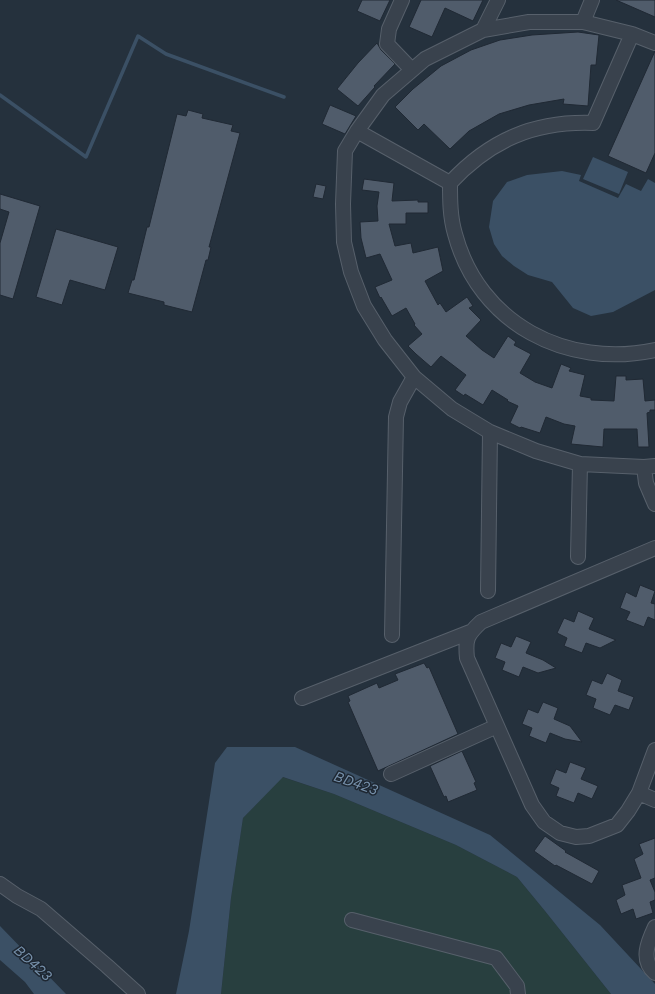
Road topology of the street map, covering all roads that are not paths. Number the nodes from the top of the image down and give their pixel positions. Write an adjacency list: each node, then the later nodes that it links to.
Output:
1 (402, 0): 8 (street)
2 (498, 0): 5 (street)
3 (592, 0): 4 (street)
4 (583, 22): 5 (street); 6 (street)
5 (483, 30): 8 (street)
6 (632, 34): 7 (street); 10 (street)
7 (655, 43)
8 (412, 70): 9 (street)
9 (357, 131): 10 (street); 12 (street)
10 (450, 183): 11 (street)
11 (655, 350)
12 (414, 376): 13 (street); 21 (street)
13 (490, 432): 14 (street); 19 (street)
14 (580, 464): 15 (street); 18 (street)
15 (650, 466): 16 (street)
16 (655, 504)
17 (655, 548): 20 (street)
18 (578, 557)
19 (488, 591)
20 (470, 632): 22 (street); 23 (street)
21 (392, 635)
22 (302, 698)
23 (497, 726): 25 (street); 26 (street)
24 (655, 750): 26 (street)
25 (391, 774)
26 (639, 792): 27 (street)
27 (655, 800)
28 (0, 884): 32 (street)
29 (352, 920): 33 (street)
30 (655, 927): 31 (street)
31 (655, 973)
32 (138, 994)
33 (518, 994)

